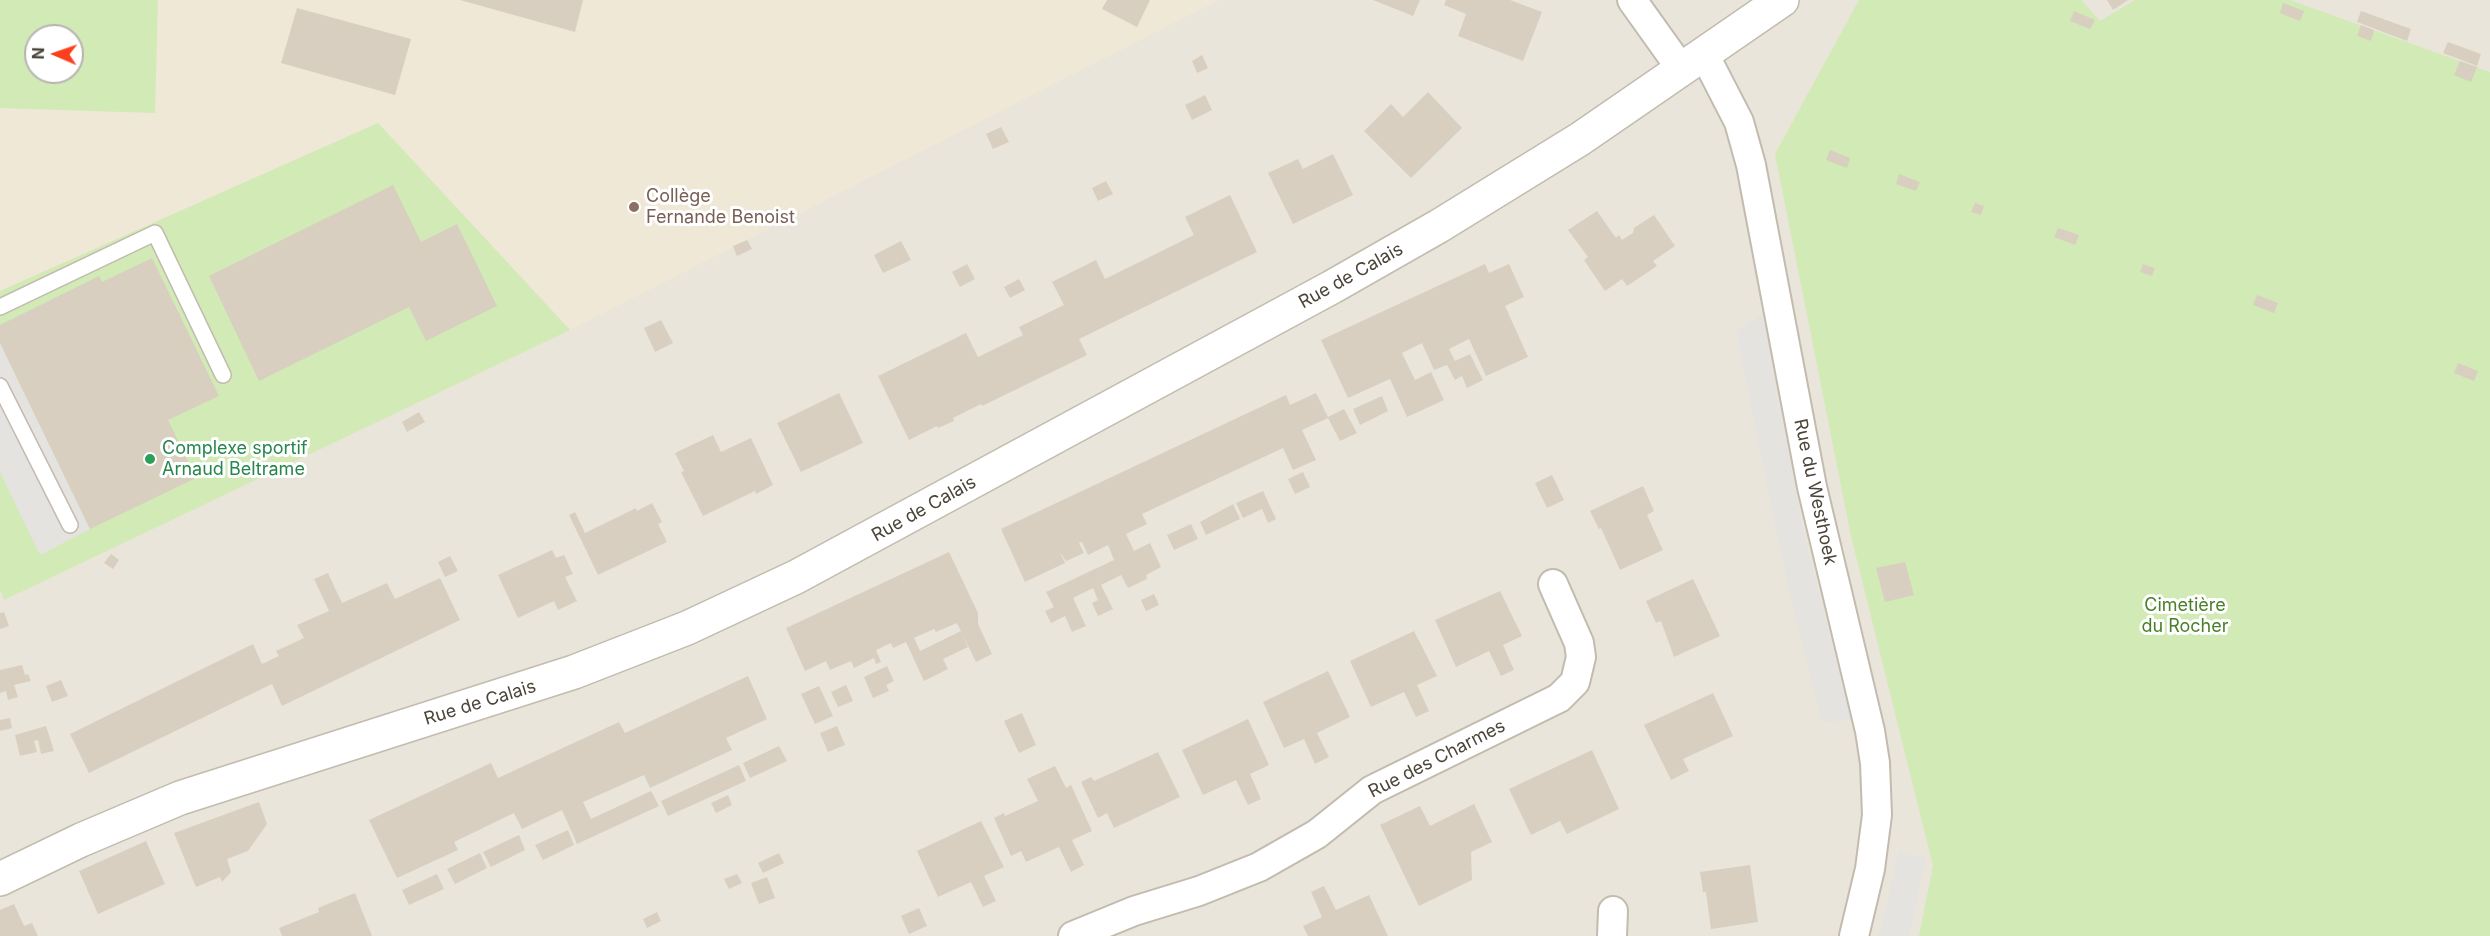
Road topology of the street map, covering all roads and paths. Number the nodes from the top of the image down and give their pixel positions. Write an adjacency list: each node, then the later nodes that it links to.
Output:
1 (1632, 0): 3 (street, Rue du Westhoek)
2 (1782, 0): 3 (street, Rue de Calais)
3 (1693, 62): 9 (street, Rue de Calais); 11 (street, Rue du Westhoek)
4 (0, 307): 5 (lane)
5 (222, 375)
6 (0, 386): 7 (lane)
7 (70, 525)
8 (1553, 584): 10 (street, Rue des Charmes)
9 (0, 879)
10 (1073, 936)
11 (1854, 936)

